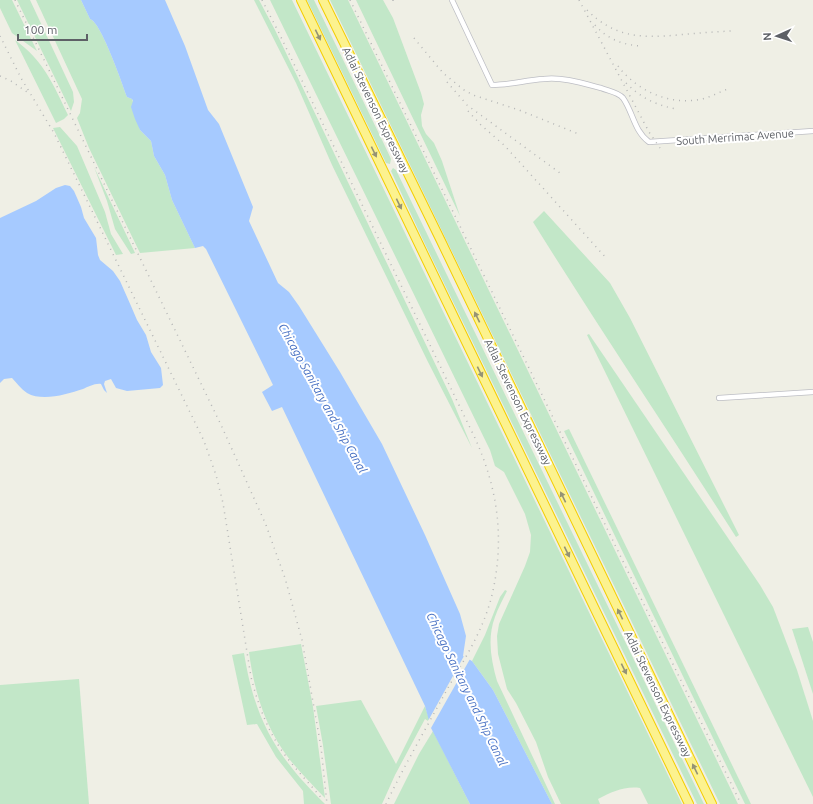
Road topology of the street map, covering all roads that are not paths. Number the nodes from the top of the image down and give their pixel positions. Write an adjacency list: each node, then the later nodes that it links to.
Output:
1 (301, 0): 7 (highway, Adlai Stevenson Expressway, one-way to 7)
2 (322, 0): 8 (highway, Adlai Stevenson Expressway, one-way to 2)
3 (452, 0): 4 (street, South Merrimac Avenue)
4 (813, 131)
5 (813, 392): 6 (street)
6 (719, 398)
7 (689, 804)
8 (712, 804)

